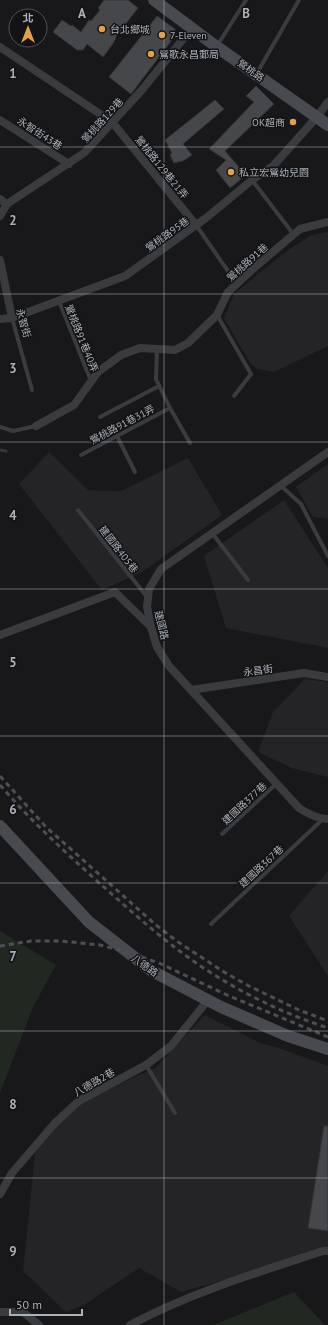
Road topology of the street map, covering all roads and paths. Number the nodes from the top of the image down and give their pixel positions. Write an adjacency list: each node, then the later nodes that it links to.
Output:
1 (246, 0): 6 (lane)
2 (299, 0): 7 (lane)
3 (158, 1): 4 (main road, 鶯桃路)
4 (192, 28): 6 (main road, 鶯桃路); 11 (street, 鶯桃路129巷)
5 (0, 47): 11 (street, 鶯桃路129巷21弄)
6 (217, 47): 7 (main road, 鶯桃路)
7 (257, 74): 9 (main road, 鶯桃路)
8 (328, 102): 9 (street, 鶯桃路95巷)
9 (316, 118): 12 (main road, 鶯桃路); 14 (street, 鶯桃路95巷)
10 (0, 120): 13 (street, 永智街43巷)
11 (112, 122): 13 (street, 鶯桃路129巷); 19 (street, 鶯桃路129巷21弄)
12 (328, 125)
13 (69, 164): 16 (street, 鶯桃路129巷)
14 (252, 180): 19 (street, 鶯桃路95巷); 20 (lane)
15 (0, 200): 16 (street)
16 (7, 204): 17 (street)
17 (0, 216)
18 (328, 222): 20 (street, 鶯桃路91巷)
19 (196, 225): 22 (lane); 23 (street, 鶯桃路95巷)
20 (294, 234): 22 (street, 鶯桃路91巷)
21 (0, 260): 25 (street, 永智街)
22 (237, 284): 24 (street, 鶯桃路91巷)
23 (59, 300): 25 (street, 鶯桃路95巷); 28 (lane, 鶯桃路91巷40弄)
24 (217, 315): 27 (street, 鶯桃路91巷); 31 (lane)
25 (12, 318): 26 (street, 鶯桃路95巷); 30 (lane, 永智街)
26 (0, 319)
27 (157, 349): 28 (street, 鶯桃路91巷); 29 (lane, 鶯桃路91巷31弄)
28 (91, 382): 34 (street, 鶯桃路91巷)
29 (159, 386): 32 (lane, 鶯桃路91巷31弄); 33 (lane)
30 (32, 390)
31 (234, 396)
32 (170, 408): 36 (lane, 鶯桃路91巷31弄); 37 (lane, 鶯桃路91巷31弄)
33 (100, 417)
34 (36, 426): 35 (lane)
35 (0, 427)
36 (117, 436): 39 (lane, 鶯桃路91巷31弄); 40 (lane)
37 (190, 443)
38 (328, 452): 41 (street, 建國路)
39 (81, 455)
40 (135, 472)
41 (280, 485): 43 (street, 建國路); 44 (lane)
42 (78, 510): 46 (lane, 建國路405巷)
43 (212, 533): 45 (lane); 46 (street, 建國路)
44 (328, 556)
45 (248, 580)
46 (148, 599): 47 (street, 建國路)
47 (151, 627): 48 (street); 50 (street, 建國路)
48 (0, 635)
49 (328, 677): 50 (street, 永昌街)
50 (191, 690): 51 (street, 建國路)
51 (276, 784): 52 (street, 建國路); 54 (lane, 建國路377巷)
52 (325, 819): 55 (lane, 建國路367巷)
53 (0, 826): 56 (main road, 八德路)
54 (222, 834)
55 (211, 924)
56 (208, 1000): 57 (main road, 八德路); 58 (street, 八德路2巷)
57 (328, 1049)
58 (146, 1065): 59 (lane); 60 (street, 八德路2巷)
59 (175, 1113)
60 (0, 1194)
61 (328, 1251): 64 (street)
62 (0, 1312): 63 (street)
63 (39, 1325)
64 (130, 1325)

